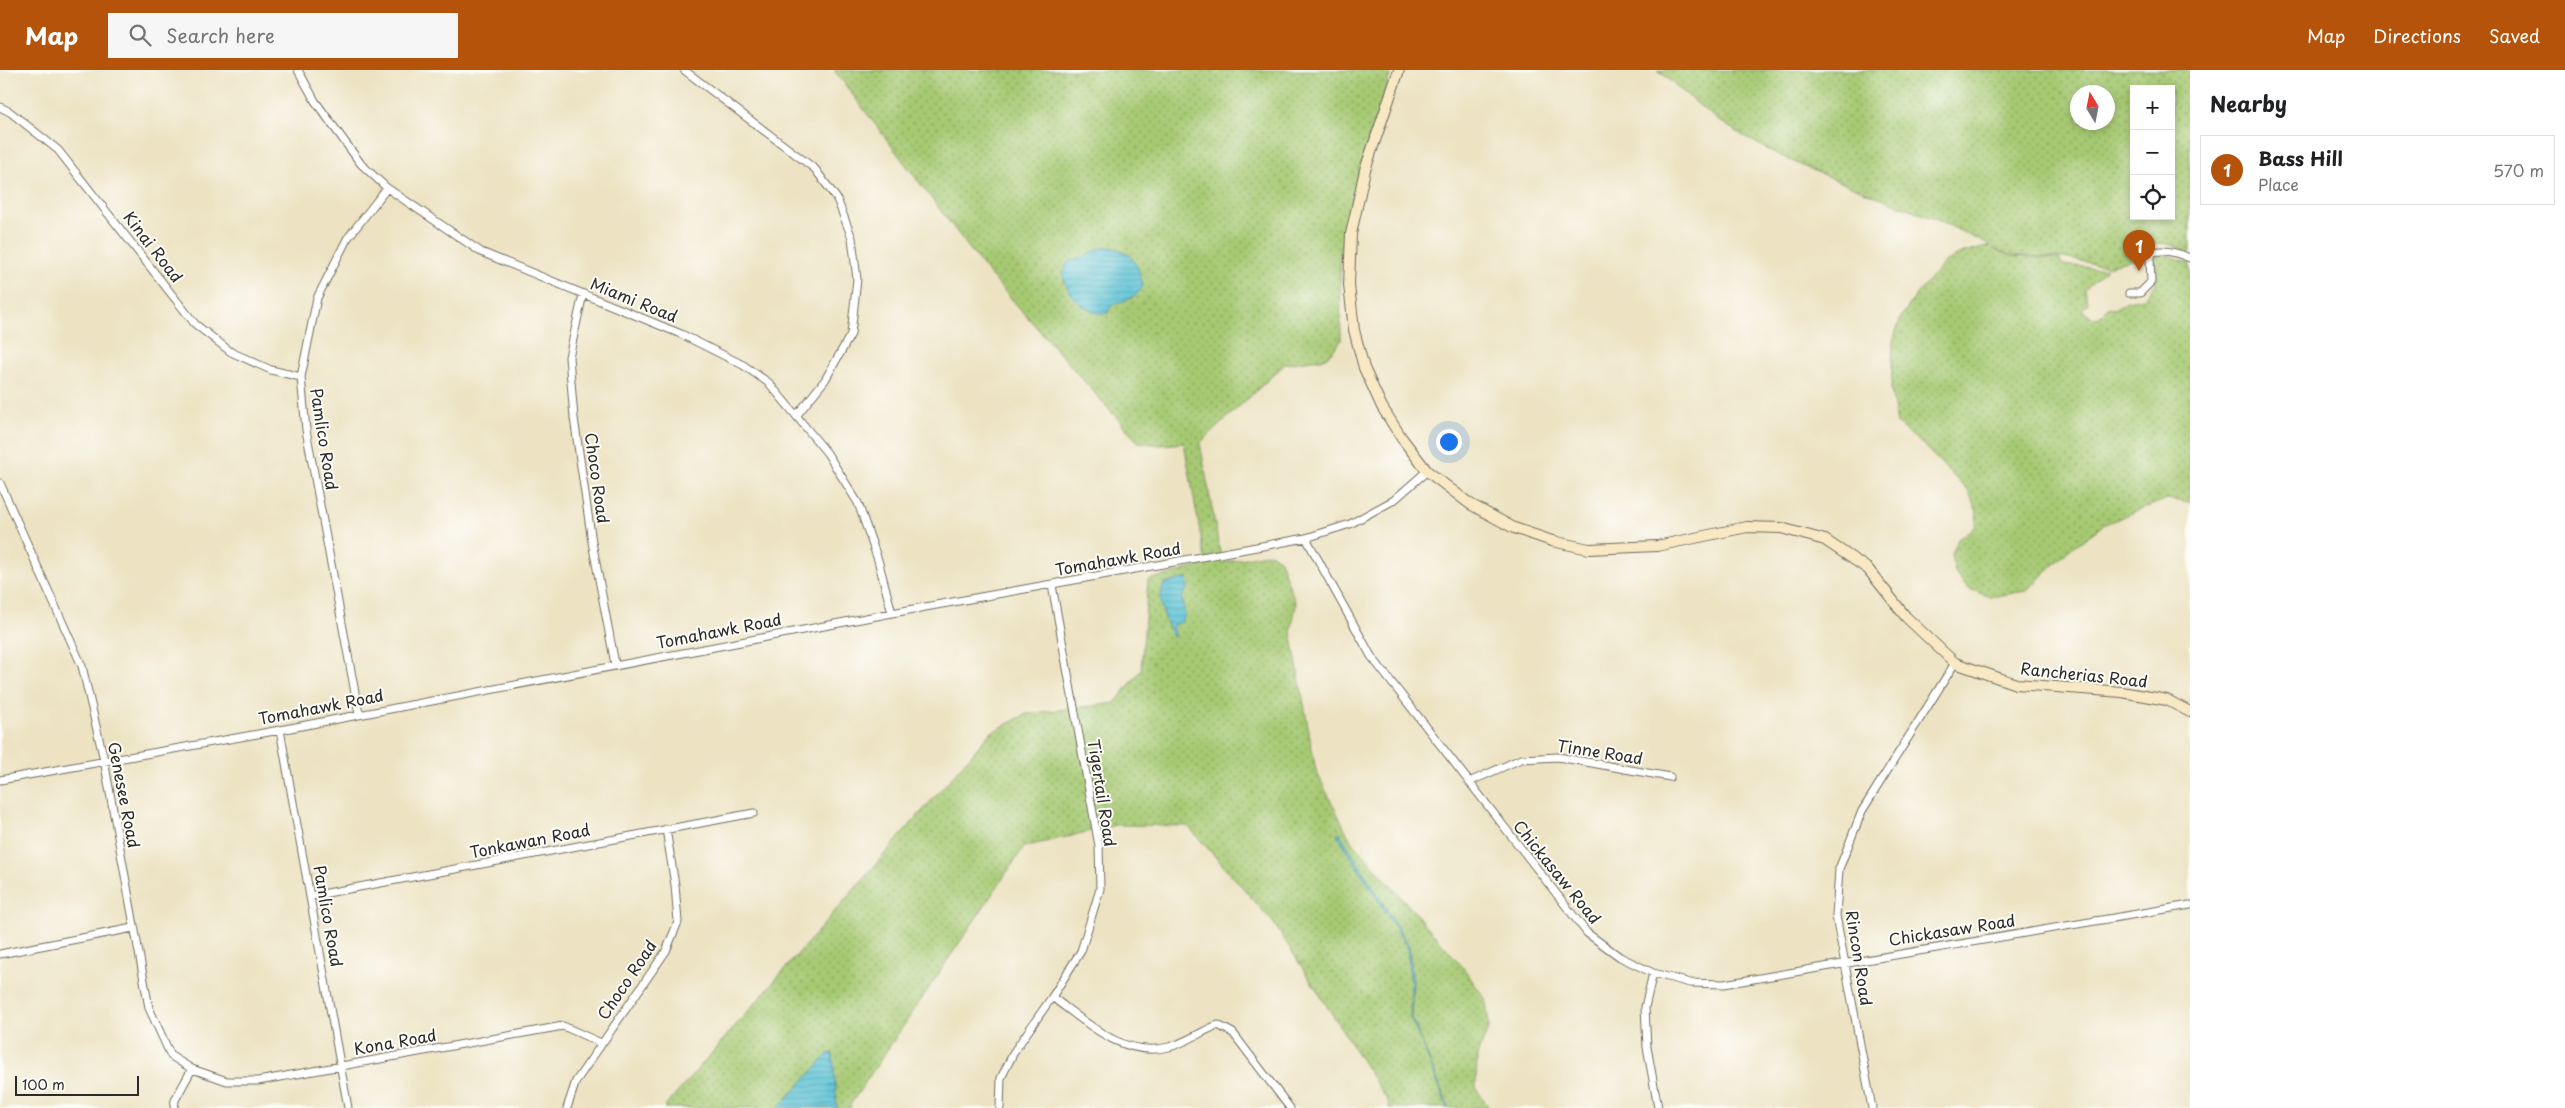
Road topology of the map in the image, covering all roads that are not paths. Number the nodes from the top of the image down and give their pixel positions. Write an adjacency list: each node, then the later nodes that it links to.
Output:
1 (298, 70): 5 (street, Miami Road)
2 (684, 70): 10 (street)
3 (1399, 70): 11 (street, Rancherias Road)
4 (0, 107): 9 (street, Kinai Road)
5 (387, 188): 8 (street, Miami Road); 9 (street, Pamlico Road)
6 (2190, 258): 7 (street)
7 (2129, 293)
8 (583, 294): 10 (street, Miami Road); 17 (street, Choco Road)
9 (301, 377): 19 (street, Pamlico Road)
10 (796, 415): 15 (street, Miami Road)
11 (1427, 471): 13 (street, Tomahawk Road); 16 (street, Rancherias Road)
12 (0, 483): 21 (street, Genesee Road)
13 (1306, 538): 14 (street, Tomahawk Road); 24 (street, Chickasaw Road)
14 (1052, 585): 15 (street, Tomahawk Road); 33 (street, Tigertail Road)
15 (892, 613): 17 (street, Tomahawk Road)
16 (1955, 663): 18 (street, Rancherias Road); 31 (street, Rincon Road)
17 (615, 664): 19 (street, Tomahawk Road)
18 (2190, 712)
19 (359, 714): 20 (street, Tomahawk Road)
20 (280, 730): 21 (street, Tomahawk Road); 27 (street, Pamlico Road)
21 (104, 760): 23 (street, Tomahawk Road); 29 (street, Genesee Road)
22 (1670, 777): 24 (street, Tinne Road)
23 (0, 780)
24 (1469, 782): 32 (street, Chickasaw Road)
25 (754, 813): 26 (street, Tonkawan Road)
26 (666, 829): 27 (street, Tonkawan Road); 34 (street, Choco Road)
27 (311, 896): 35 (street, Pamlico Road)
28 (2190, 904): 31 (street, Chickasaw Road)
29 (134, 928): 30 (street); 36 (street, Genesee Road)
30 (0, 954)
31 (1844, 962): 32 (street, Chickasaw Road); 43 (street, Rincon Road)
32 (1653, 973): 42 (street)
33 (1052, 997): 40 (street, Tigertail Road); 41 (street)
34 (601, 1043): 35 (street, Kona Road); 39 (street, Choco Road)
35 (341, 1065): 36 (street, Kona Road); 38 (street, Pamlico Road)
36 (192, 1069): 37 (street)
37 (174, 1108)
38 (348, 1108)
39 (566, 1108)
40 (1000, 1108)
41 (1290, 1108)
42 (1658, 1108)
43 (1872, 1108)

